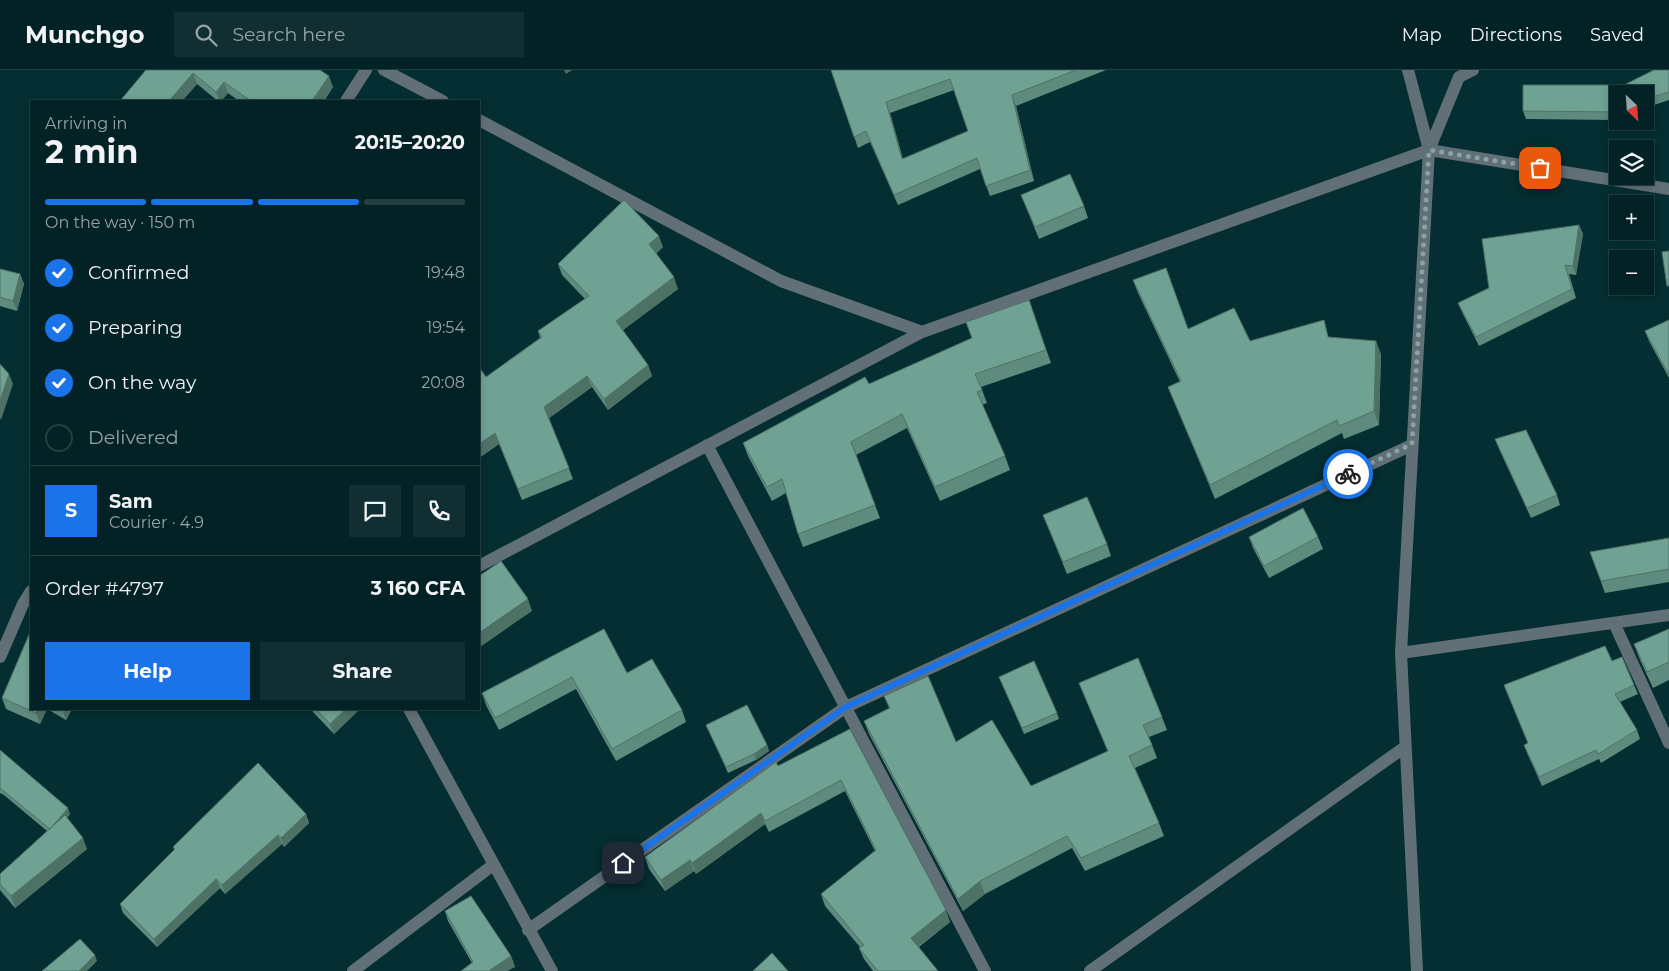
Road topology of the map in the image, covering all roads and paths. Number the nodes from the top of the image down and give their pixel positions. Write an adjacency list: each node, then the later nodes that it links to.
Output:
1 (366, 70): 5 (street)
2 (384, 70): 6 (street)
3 (1408, 70): 8 (street)
4 (1474, 70): 8 (street)
5 (347, 100)
6 (441, 100)
7 (480, 121): 10 (street)
8 (1429, 150): 9 (street); 10 (street); 11 (street)
9 (1669, 189)
10 (922, 332): 12 (street)
11 (1412, 444): 17 (street); 19 (street)
12 (707, 445): 13 (street); 19 (street)
13 (480, 565)
14 (30, 593): 18 (street)
15 (1669, 615): 16 (street)
16 (1614, 623): 17 (street); 21 (street)
17 (1401, 653): 22 (street)
18 (0, 657)
19 (846, 707): 24 (street); 27 (street)
20 (410, 710): 23 (street)
21 (1669, 743)
22 (1405, 747): 28 (street); 29 (street)
23 (493, 865): 24 (street); 25 (street)
24 (528, 930): 26 (street)
25 (353, 971)
26 (552, 971)
27 (985, 971)
28 (1090, 971)
29 (1416, 971)

